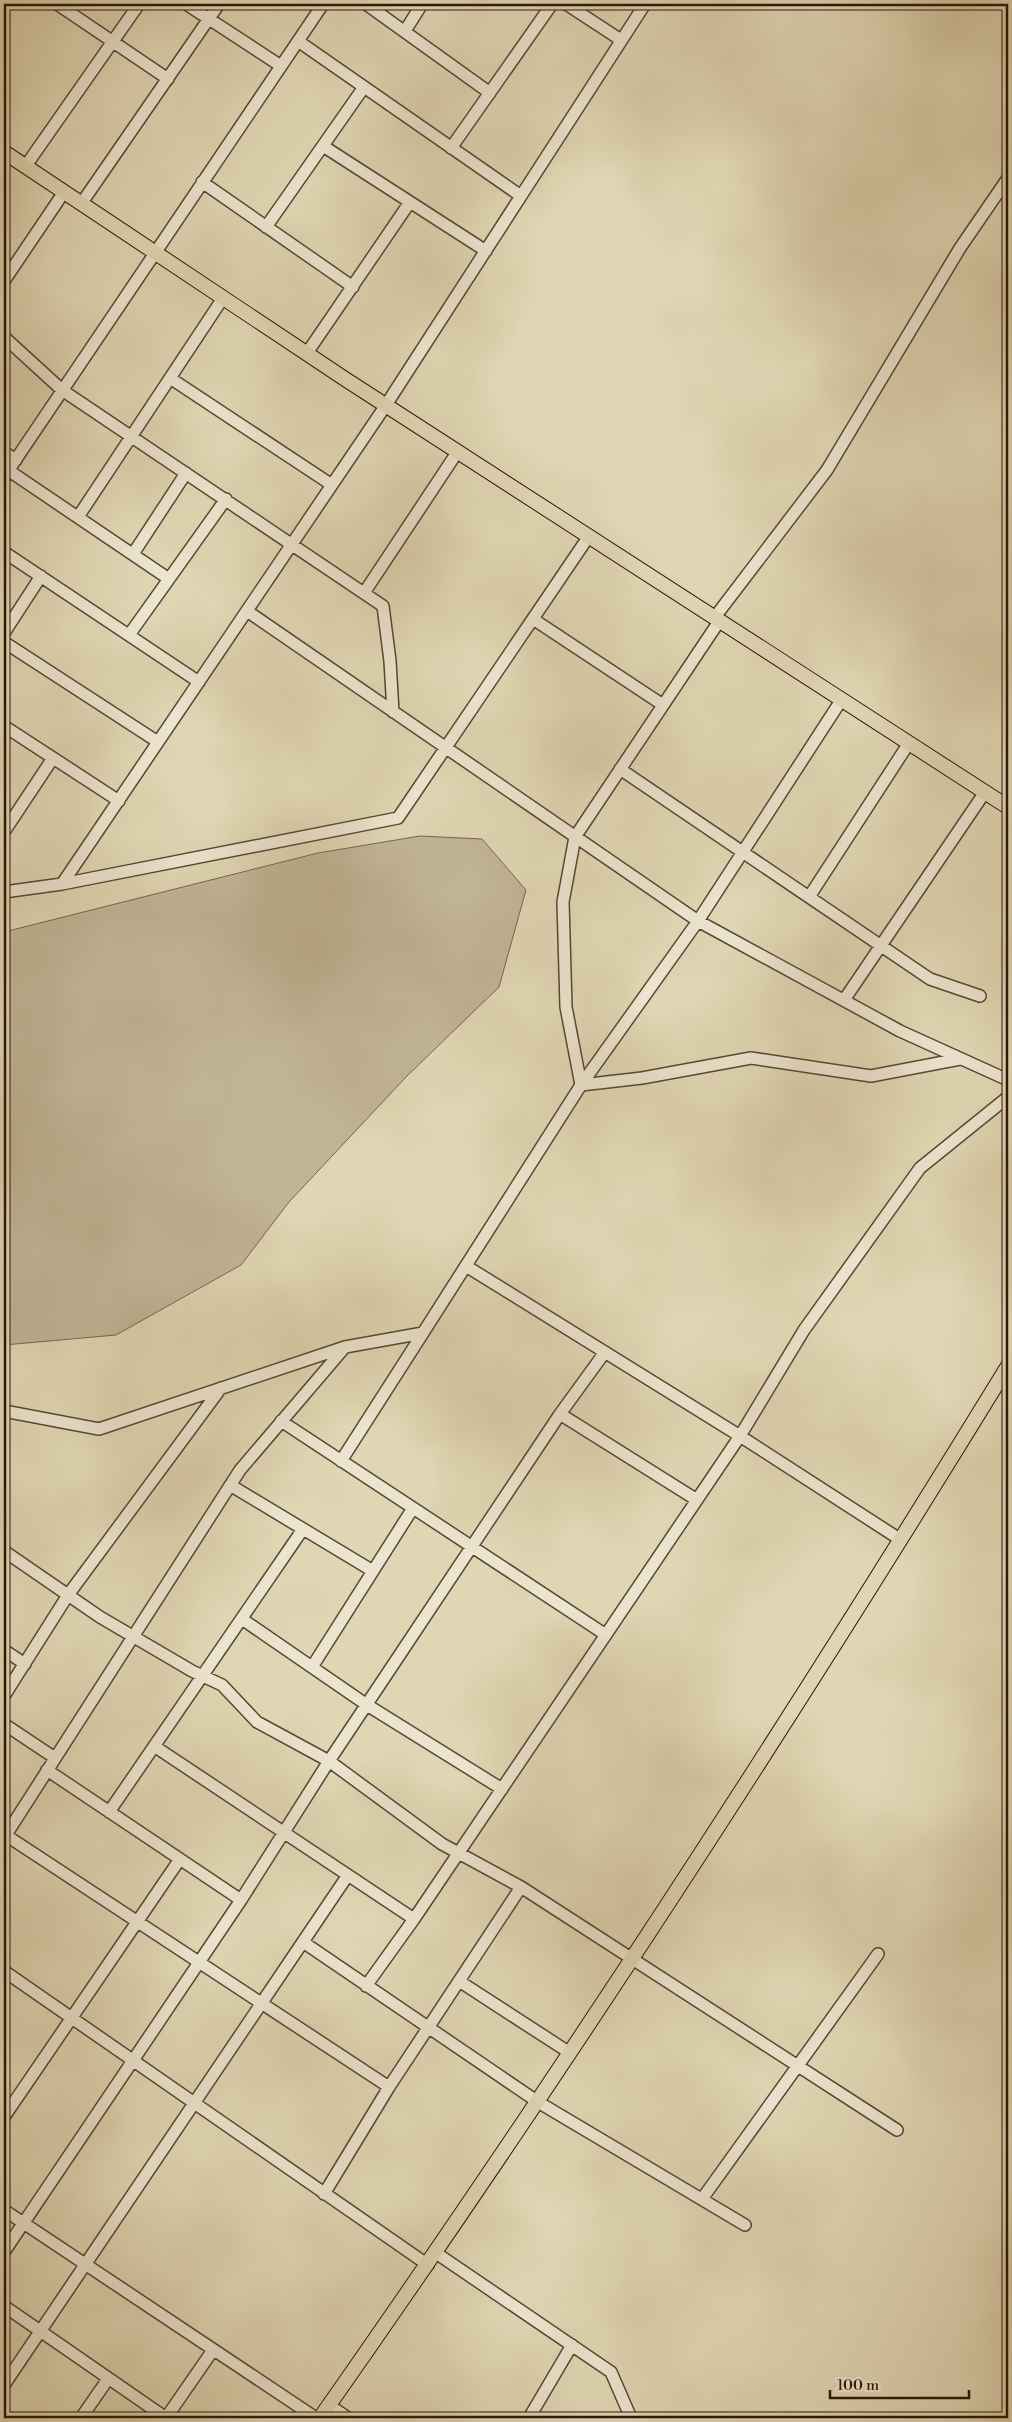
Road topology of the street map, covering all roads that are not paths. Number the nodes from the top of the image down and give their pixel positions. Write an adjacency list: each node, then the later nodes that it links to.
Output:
1 (56, 4): 14 (street)
2 (139, 4): 14 (street)
3 (186, 4): 11 (street)
4 (219, 4): 11 (street)
5 (323, 4): 15 (street)
6 (366, 4): 12 (street)
7 (422, 4): 12 (street)
8 (552, 4): 19 (street)
9 (566, 4): 13 (street)
10 (645, 4): 13 (street)
11 (209, 19): 16 (street); 17 (street)
12 (405, 31): 19 (street)
13 (621, 40): 27 (street)
14 (112, 41): 17 (street); 23 (street)
15 (298, 41): 16 (street); 18 (street)
16 (281, 66): 25 (street)
17 (168, 79): 29 (street)
18 (364, 88): 20 (street); 21 (street)
19 (490, 93): 21 (street)
20 (323, 146): 28 (street); 30 (street)
21 (451, 148): 27 (street)
22 (4, 152): 23 (main road)
23 (25, 167): 26 (main road)
24 (1008, 178): 59 (street)
25 (202, 182): 30 (street); 32 (street)
26 (64, 192): 29 (main road); 33 (street)
27 (521, 196): 31 (street)
28 (410, 202): 31 (street); 34 (street)
29 (81, 204): 32 (main road)
30 (266, 227): 34 (street)
31 (486, 251): 40 (street)
32 (155, 253): 35 (main road); 39 (street)
33 (4, 281)
34 (353, 287): 37 (street)
35 (224, 298): 37 (main road); 38 (street)
36 (4, 338): 39 (street)
37 (307, 353): 40 (main road)
38 (170, 378): 41 (street); 47 (street)
39 (62, 390): 41 (street); 44 (street)
40 (386, 405): 42 (main road); 47 (street)
41 (132, 436): 45 (street); 49 (street)
42 (458, 451): 50 (main road); 56 (street)
43 (4, 452): 44 (street)
44 (16, 460): 46 (street)
45 (186, 473): 48 (street); 53 (street)
46 (6, 474): 49 (street)
47 (332, 485): 51 (street)
48 (226, 499): 51 (street); 55 (street)
49 (78, 517): 53 (street)
50 (589, 536): 58 (street); 59 (main road)
51 (292, 543): 56 (street); 57 (street)
52 (4, 552): 54 (street)
53 (133, 554): 55 (street)
54 (41, 576): 60 (street); 61 (street)
55 (170, 579): 61 (street)
56 (364, 593): 66 (street)
57 (246, 611): 63 (street); 66 (street)
58 (533, 619): 65 (street); 70 (street)
59 (717, 619): 64 (main road); 65 (street)
60 (4, 634)
61 (129, 635): 63 (street)
62 (4, 642): 68 (street)
63 (199, 682): 68 (street)
64 (842, 699): 69 (main road); 78 (street)
65 (663, 706): 72 (street)
66 (393, 712): 70 (street)
67 (4, 726): 71 (street)
68 (158, 742): 74 (street)
69 (909, 743): 73 (main road); 81 (street)
70 (446, 748): 77 (street); 79 (street)
71 (53, 758): 74 (street); 76 (street)
72 (620, 769): 77 (street); 78 (street)
73 (985, 792): 75 (main road); 83 (street)
74 (119, 800): 79 (street)
75 (1008, 807)
76 (4, 832)
77 (575, 837): 82 (street); 88 (street)
78 (743, 852): 81 (street); 82 (street)
79 (62, 884): 80 (street)
80 (4, 892)
81 (809, 896): 83 (street)
82 (698, 921): 85 (street); 88 (street)
83 (881, 946): 84 (street); 85 (street)
84 (980, 996)
85 (844, 1000): 86 (street)
86 (960, 1058): 87 (street); 88 (street)
87 (1008, 1080)
88 (581, 1085): 90 (street)
89 (1008, 1097): 99 (street)
90 (466, 1266): 91 (street); 93 (street)
91 (423, 1333): 92 (street); 100 (street)
92 (345, 1347): 95 (street); 98 (street)
93 (604, 1352): 97 (street); 99 (street)
94 (1008, 1366): 105 (main road)
95 (221, 1388): 96 (street); 109 (street)
96 (4, 1410)
97 (560, 1414): 102 (street); 106 (street)
98 (281, 1421): 100 (street); 101 (street)
99 (740, 1436): 102 (street); 105 (street)
100 (341, 1461): 103 (street)
101 (230, 1485): 104 (street); 112 (street)
102 (697, 1500): 111 (street)
103 (413, 1508): 106 (street); 108 (street)
104 (303, 1529): 108 (street); 110 (street)
105 (901, 1540): 137 (main road)
106 (472, 1547): 111 (street); 118 (street)
107 (4, 1551): 109 (street)
108 (373, 1571): 115 (street)
109 (68, 1595): 112 (street); 114 (street)
110 (242, 1619): 115 (street); 116 (street)
111 (606, 1634): 124 (street)
112 (133, 1636): 116 (street); 121 (street)
113 (4, 1650): 114 (street)
114 (25, 1664): 117 (street)
115 (312, 1667): 118 (street)
116 (202, 1676): 120 (street); 122 (street)
117 (4, 1696)
118 (367, 1705): 122 (street); 124 (street)
119 (4, 1724): 121 (street)
120 (154, 1746): 125 (street); 126 (street)
121 (55, 1758): 123 (street)
122 (330, 1761): 126 (street); 128 (street)
123 (47, 1770): 125 (street); 127 (street)
124 (502, 1789): 128 (street)
125 (109, 1812): 129 (street)
126 (285, 1833): 130 (street); 132 (street)
127 (4, 1836): 134 (street)
128 (459, 1853): 131 (street); 133 (street)
129 (180, 1859): 132 (street); 134 (street)
130 (348, 1875): 133 (street); 135 (street)
131 (521, 1887): 137 (street); 140 (street)
132 (241, 1900): 138 (street)
133 (414, 1919): 141 (street)
134 (138, 1921): 138 (street); 143 (street)
135 (303, 1942): 141 (street); 142 (street)
136 (878, 1954): 147 (street)
137 (631, 1959): 145 (main road); 147 (street)
138 (200, 1962): 142 (street); 146 (street)
139 (5, 1975): 143 (street)
140 (459, 1981): 144 (street); 145 (street)
141 (366, 1986): 144 (street)
142 (262, 2003): 148 (street); 150 (street)
143 (72, 2018): 146 (street); 151 (street)
144 (428, 2028): 148 (street); 149 (street)
145 (570, 2053): 149 (main road)
146 (133, 2061): 150 (street); 156 (street)
147 (798, 2066): 152 (street); 154 (street)
148 (389, 2087): 153 (street)
149 (538, 2102): 154 (street); 159 (main road)
150 (194, 2104): 153 (street); 161 (street)
151 (4, 2116)
152 (896, 2130)
153 (324, 2194): 160 (street)
154 (702, 2199): 157 (street)
155 (4, 2210): 156 (street)
156 (23, 2223): 158 (street); 161 (street)
157 (745, 2225)
158 (4, 2252)
159 (436, 2253): 160 (main road); 164 (street)
160 (428, 2264): 168 (main road)
161 (85, 2265): 163 (street); 165 (street)
162 (4, 2306): 163 (street)
163 (40, 2331): 166 (street); 167 (street)
164 (572, 2345): 174 (street); 175 (street)
165 (213, 2350): 170 (street); 171 (street)
166 (108, 2379): 169 (street); 170 (street)
167 (4, 2385)
168 (329, 2405): 172 (main road); 173 (street)
169 (81, 2418)
170 (166, 2418)
171 (316, 2418)
172 (320, 2418)
173 (348, 2418)
174 (529, 2418)
175 (631, 2418)

